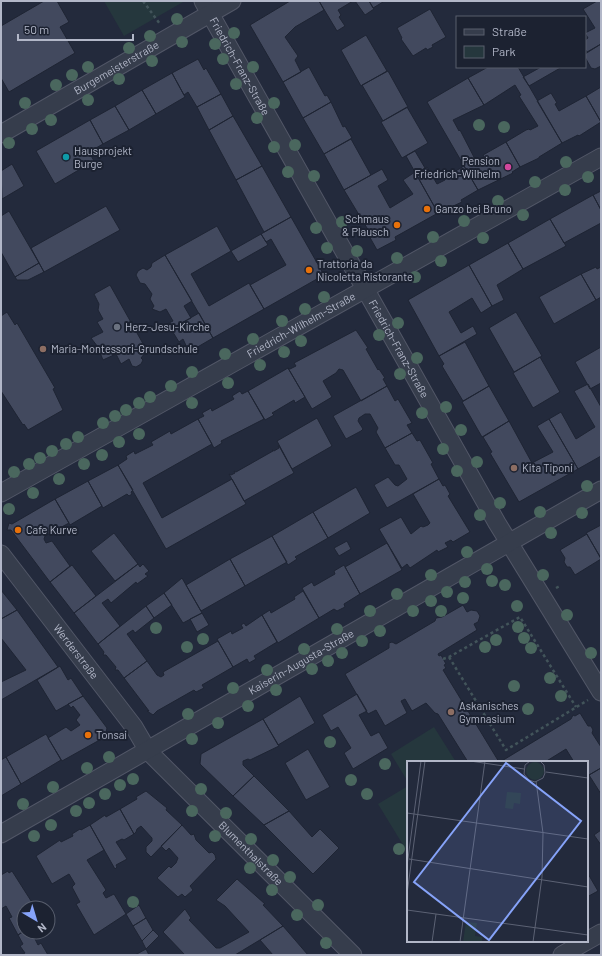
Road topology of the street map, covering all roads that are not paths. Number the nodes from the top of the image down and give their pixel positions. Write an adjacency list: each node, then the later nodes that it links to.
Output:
1 (232, 1): 2 (street, Burgemeisterstraße)
2 (207, 8): 3 (street, Burgemeisterstraße); 5 (street, Friedrich-Franz-Straße)
3 (1, 134)
4 (601, 156): 5 (street, Friedrich-Wilhelm-Straße)
5 (366, 289): 7 (street, Friedrich-Wilhelm-Straße); 8 (street, Friedrich-Franz-Straße)
6 (601, 490): 8 (street, Kaiserin-Augusta-Straße)
7 (1, 493)
8 (508, 543): 10 (street, Friedrich-Franz-Straße); 11 (street, Kaiserin-Augusta-Straße)
9 (1, 554): 11 (street, Werderstraße)
10 (595, 695)
11 (148, 750): 12 (street, Kaiserin-Augusta-Straße); 16 (street, Blumenthalstraße)
12 (1, 834)
13 (601, 933): 14 (street)
14 (588, 940)
15 (585, 942): 17 (street)
16 (353, 955)
17 (562, 955)

